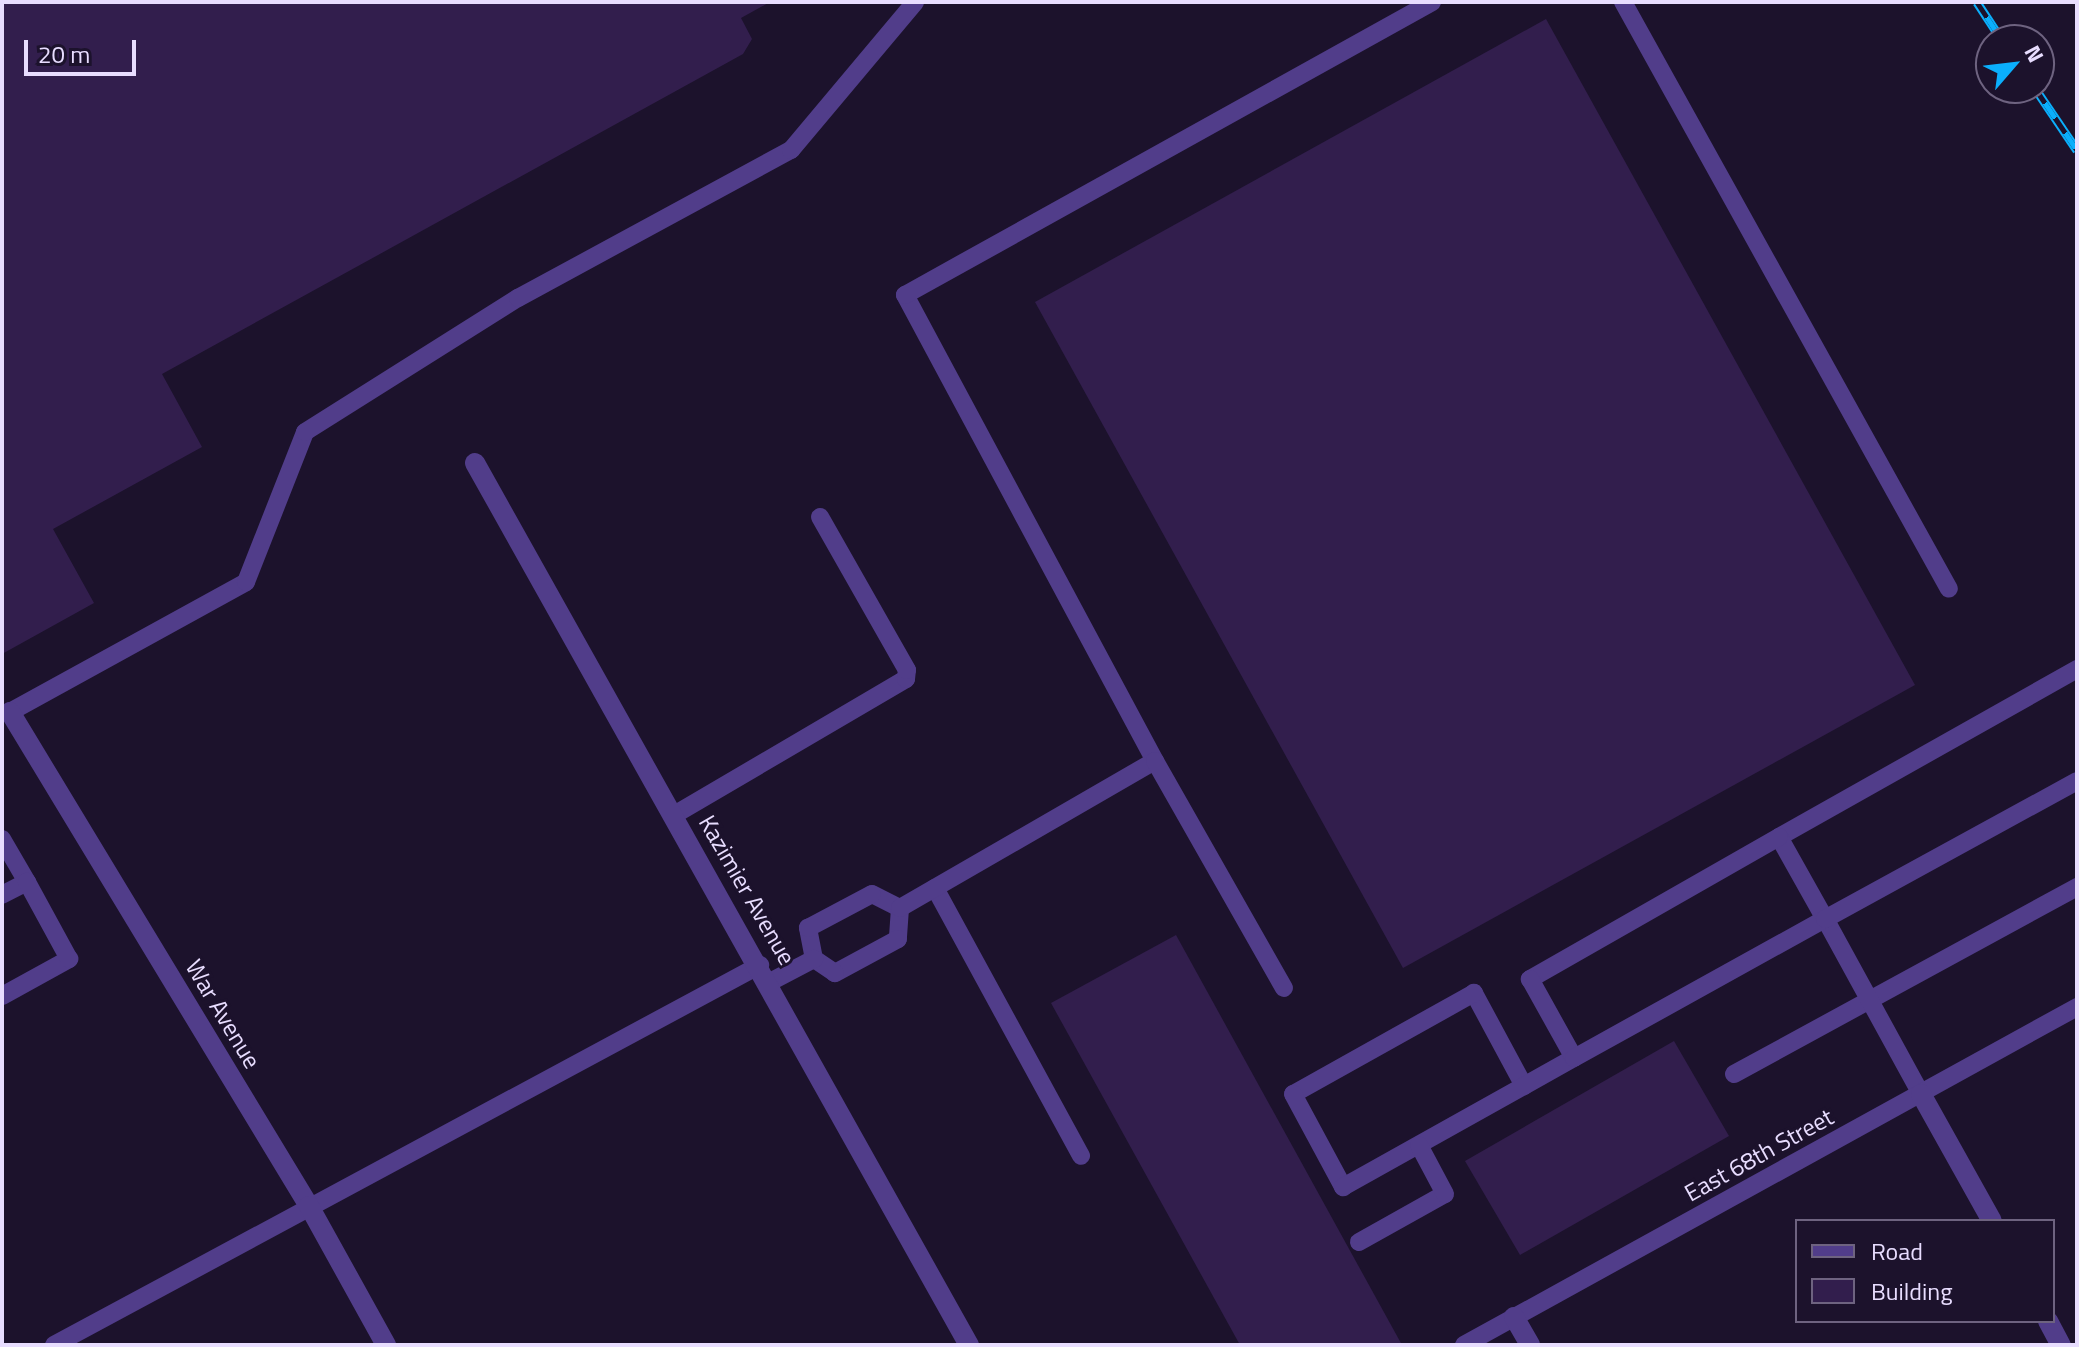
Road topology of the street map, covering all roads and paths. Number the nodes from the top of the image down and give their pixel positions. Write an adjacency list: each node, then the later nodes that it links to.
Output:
1 (915, 2): 8 (lane)
2 (1432, 2): 9 (lane)
3 (1623, 2): 6 (lane)
4 (475, 463): 11 (street, Kazimier Avenue)
5 (820, 517): 11 (lane)
6 (1949, 589)
7 (2077, 669): 12 (lane)
8 (10, 712): 32 (street, War Avenue)
9 (1155, 761): 16 (lane); 22 (lane)
10 (2077, 781): 19 (lane)
11 (674, 815): 21 (street, Kazimier Avenue)
12 (1779, 837): 19 (lane); 26 (lane)
13 (2, 839): 14 (lane)
14 (27, 882): 17 (lane); 23 (lane)
15 (2077, 887): 24 (lane)
16 (935, 888): 18 (lane); 31 (lane)
17 (2, 895)
18 (900, 908): 20 (lane); 20 (lane)
19 (1825, 919): 24 (lane); 26 (lane)
20 (814, 959): 21 (lane)
21 (765, 974): 32 (lane); 39 (street, Kazimier Avenue)
22 (1284, 988)
23 (2, 996)
24 (1869, 1000): 27 (lane); 29 (lane)
25 (2077, 1007): 29 (lane, East 68th Street)
26 (1574, 1058): 28 (lane)
27 (1734, 1074)
28 (1524, 1086): 30 (lane); 30 (lane)
29 (1921, 1094): 33 (street); 35 (lane, East 68th Street)
30 (1419, 1145): 34 (lane)
31 (1081, 1156)
32 (309, 1206): 37 (lane); 38 (street, War Avenue)
33 (1991, 1219)
34 (1359, 1242)
35 (1514, 1317): 40 (lane, East 68th Street); 41 (street)
36 (2049, 1323): 42 (street)
37 (54, 1345)
38 (386, 1345)
39 (969, 1345)
40 (1464, 1345)
41 (1530, 1345)
42 (2061, 1345)

